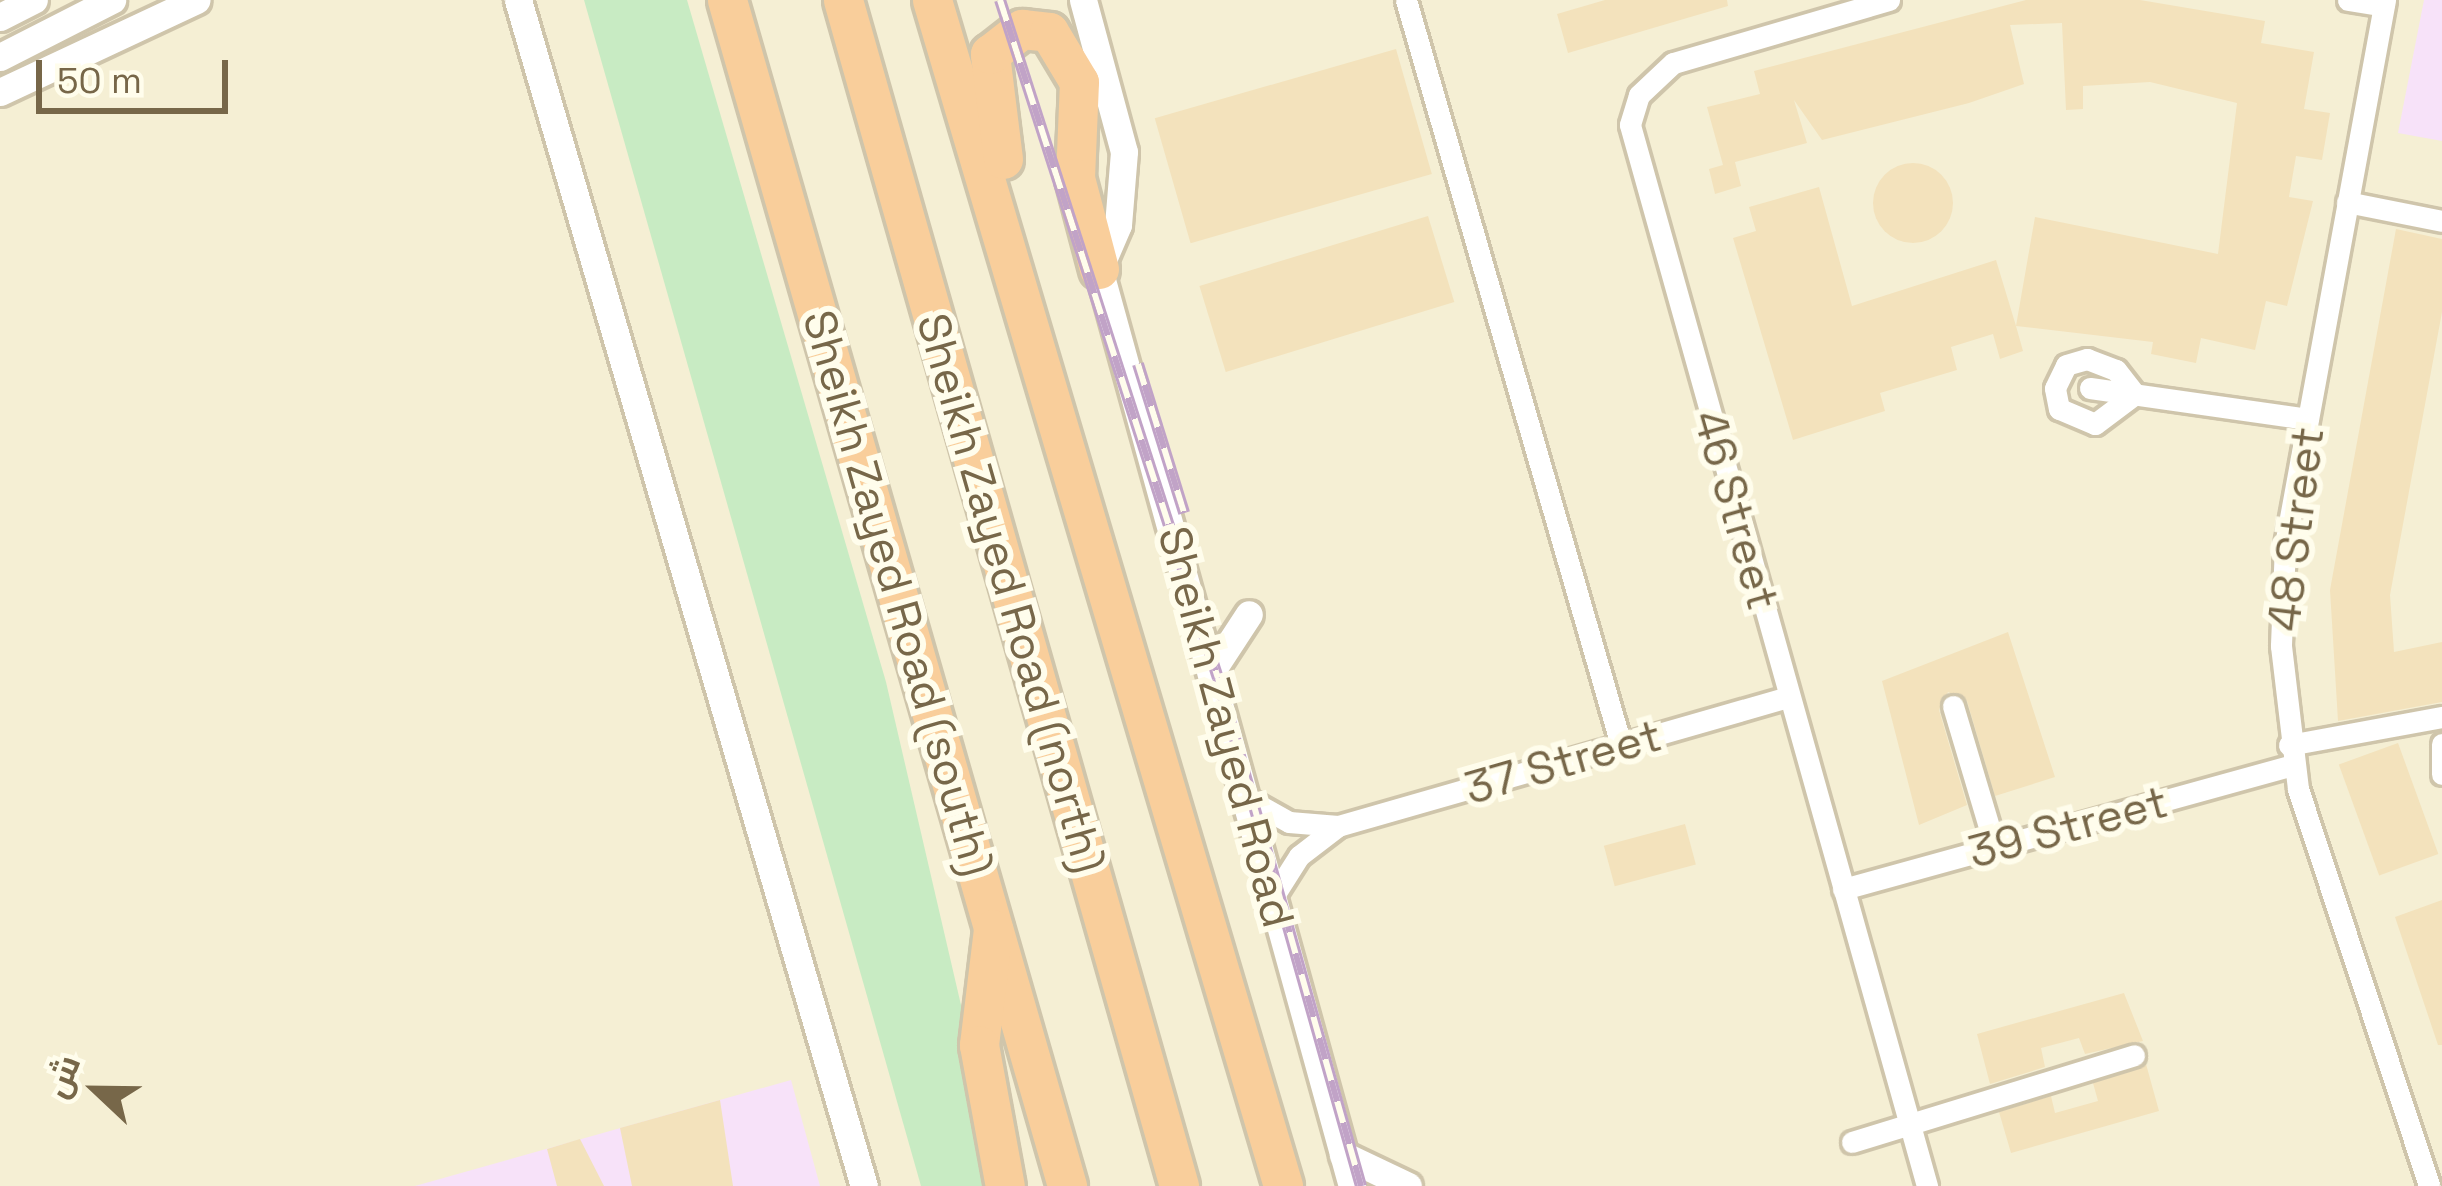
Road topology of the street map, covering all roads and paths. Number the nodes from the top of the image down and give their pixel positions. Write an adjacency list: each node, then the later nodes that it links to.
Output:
1 (34, 0): 14 (street)
2 (112, 0): 15 (street)
3 (196, 0): 16 (street)
4 (518, 0): 17 (street)
5 (533, 0): 17 (street)
6 (727, 0): 38 (highway, Sheikh Zayed Road (south))
7 (844, 0): 47 (highway, Sheikh Zayed Road (north))
8 (932, 0): 23 (highway)
9 (1083, 0): 20 (street)
10 (1406, 0): 30 (street)
11 (1888, 0): 26 (street, 46 Street)
12 (2348, 0): 13 (street)
13 (2384, 3): 18 (street, 48 Street)
14 (0, 17)
15 (0, 57)
16 (0, 92)
17 (554, 106): 44 (street)
18 (2347, 202): 19 (street); 22 (street, 48 Street)
19 (2442, 221)
20 (1099, 268): 23 (highway); 25 (street, Sheikh Zayed Road)
21 (2090, 388): 22 (street)
22 (2308, 419): 31 (street, 48 Street)
23 (1064, 433): 48 (highway)
24 (1249, 614): 25 (street)
25 (1211, 672): 33 (street, Sheikh Zayed Road)
26 (1788, 697): 30 (street, 37 Street); 36 (street, 46 Street)
27 (1953, 706): 35 (street)
28 (2442, 717): 31 (street, 39 Street)
29 (2442, 745): 32 (street)
30 (1621, 746): 34 (street, 37 Street)
31 (2291, 755): 35 (street, 39 Street); 43 (street, 48 Street)
32 (2442, 774)
33 (1246, 798): 34 (street, 37 Street); 37 (street, Sheikh Zayed Road)
34 (1338, 826): 37 (street, 37 Street)
35 (1995, 847): 36 (street, 39 Street)
36 (1844, 889): 40 (street, 46 Street)
37 (1273, 897): 42 (street, Sheikh Zayed Road)
38 (994, 924): 45 (highway); 46 (highway, Sheikh Zayed Road (south))
39 (2134, 1055): 40 (street)
40 (1910, 1124): 41 (street); 51 (street, 46 Street)
41 (1852, 1142)
42 (1343, 1155): 49 (street, Sheikh Zayed Road); 50 (street)
43 (2431, 1158): 52 (street, 48 Street)
44 (864, 1186)
45 (1005, 1186)
46 (1067, 1186)
47 (1180, 1186)
48 (1282, 1186)
49 (1352, 1186)
50 (1408, 1186)
51 (1927, 1186)
52 (2429, 1186)

